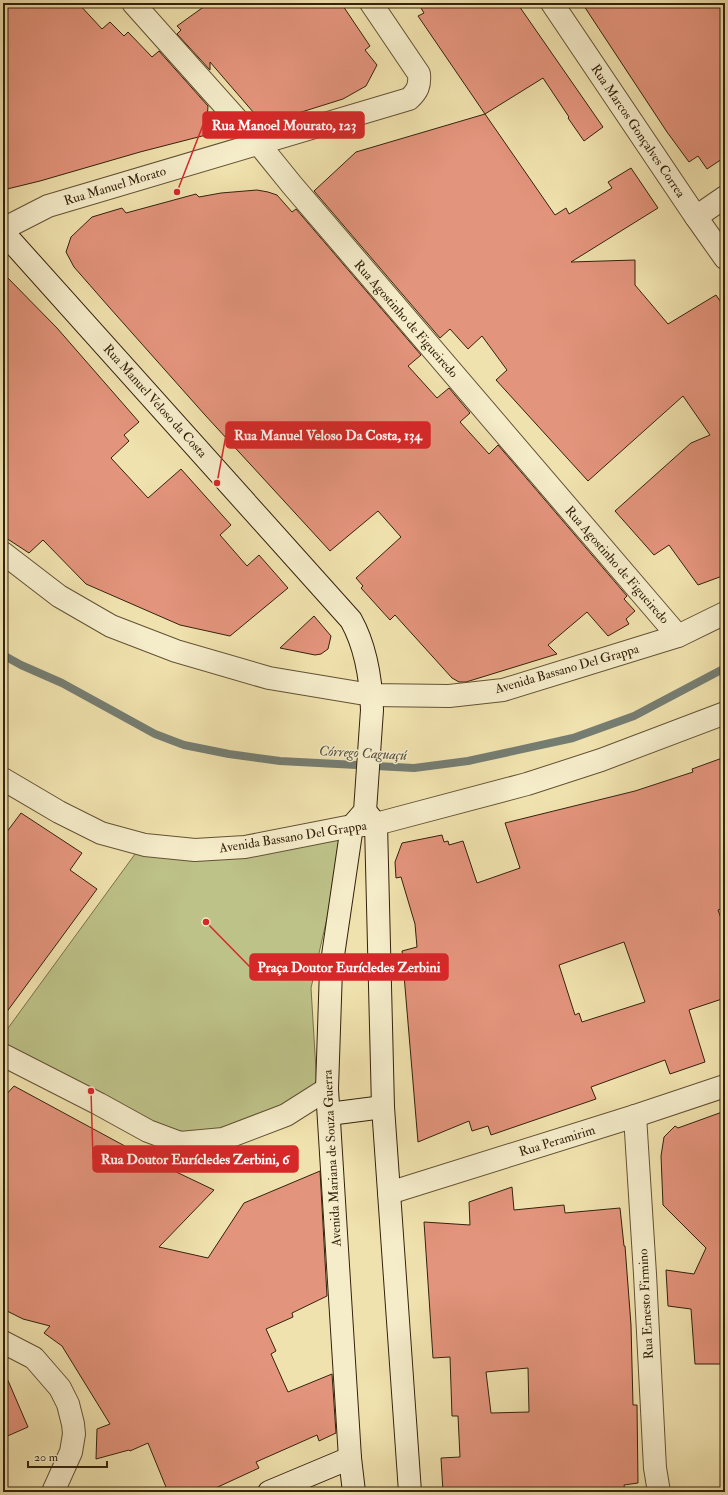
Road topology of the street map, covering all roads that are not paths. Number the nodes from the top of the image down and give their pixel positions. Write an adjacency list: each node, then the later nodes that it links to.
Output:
1 (133, 3): 4 (street, Rua Agostinho de Figueiredo)
2 (371, 3): 4 (street, Rua Manuel Morato)
3 (552, 3): 6 (street, Rua Marcos Gonçalves Correa)
4 (258, 143): 7 (street, Rua Manuel Morato); 11 (street, Rua Agostinho de Figueiredo)
5 (725, 197): 6 (street)
6 (696, 217): 8 (street, Rua Marcos Gonçalves Correa)
7 (3, 230): 12 (street, Rua Manuel Veloso da Costa)
8 (725, 258)
9 (3, 553): 12 (street, Avenida Bassano Del Grappa)
10 (725, 613): 11 (street, Avenida Bassano Del Grappa)
11 (678, 636): 12 (street, Avenida Bassano Del Grappa)
12 (371, 703): 15 (street, Rua Manuel Veloso da Costa)
13 (725, 713): 15 (street, Avenida Bassano Del Grappa)
14 (3, 779): 15 (street, Avenida Bassano Del Grappa)
15 (364, 820): 18 (street, Avenida Mariana de Souza Guerra); 19 (street)
16 (3, 1055): 18 (street)
17 (725, 1086): 21 (street, Rua Peramirim)
18 (327, 1090): 20 (street, Avenida Mariana de Souza Guerra)
19 (377, 1108): 20 (street); 22 (street)
20 (333, 1114): 24 (street, Avenida Mariana de Souza Guerra)
21 (635, 1116): 22 (street, Rua Peramirim); 29 (street, Rua Ernesto Firmino)
22 (389, 1193): 28 (street)
23 (3, 1342): 25 (street)
24 (350, 1458): 26 (street); 27 (street, Avenida Mariana de Souza Guerra)
25 (53, 1492)
26 (269, 1492)
27 (354, 1492)
28 (410, 1492)
29 (659, 1492)

